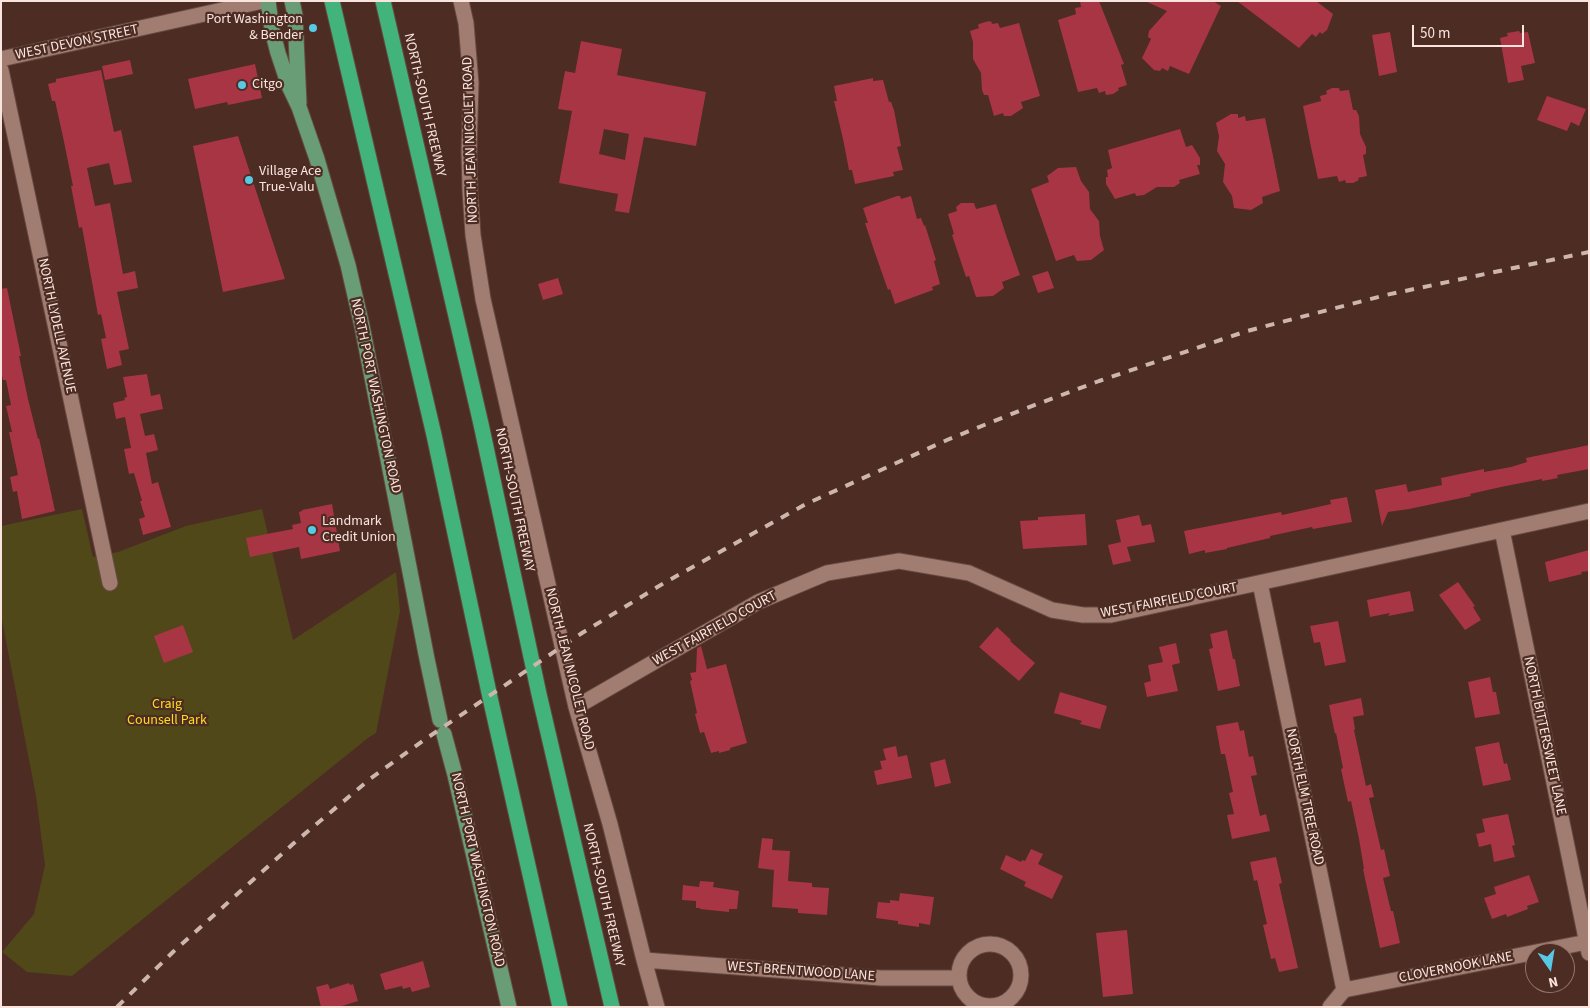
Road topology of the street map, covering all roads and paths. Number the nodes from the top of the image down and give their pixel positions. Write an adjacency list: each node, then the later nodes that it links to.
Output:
1 (263, 1): 7 (street, WEST DEVON STREET)
2 (268, 1): 9 (main road, NORTH PORT WASHINGTON ROAD)
3 (292, 1): 9 (main road, NORTH PORT WASHINGTON ROAD)
4 (332, 1): 20 (highway)
5 (461, 1): 14 (street, NORTH JEAN NICOLET ROAD)
6 (385, 7): 21 (highway, NORTH-SOUTH FREEWAY)
7 (1, 59)
8 (1, 70): 12 (street, NORTH LYDELL AVENUE)
9 (299, 107): 19 (main road, NORTH PORT WASHINGTON ROAD)
10 (1589, 511): 11 (street, WEST FAIRFIELD COURT)
11 (1502, 530): 13 (street, WEST FAIRFIELD COURT); 15 (street, NORTH BITTERSWEET LANE)
12 (110, 582)
13 (1260, 583): 14 (street, WEST FAIRFIELD COURT); 18 (street, NORTH ELM TREE ROAD)
14 (576, 707): 16 (street, NORTH JEAN NICOLET ROAD)
15 (1588, 947): 18 (street, CLOVERNOOK LANE)
16 (644, 960): 17 (street, WEST BRENTWOOD LANE); 22 (street, NORTH JEAN NICOLET ROAD)
17 (959, 978): 17 (street)
18 (1344, 990): 23 (street)
19 (509, 1007)
20 (560, 1007)
21 (612, 1007)
22 (657, 1007)
23 (1330, 1007)

